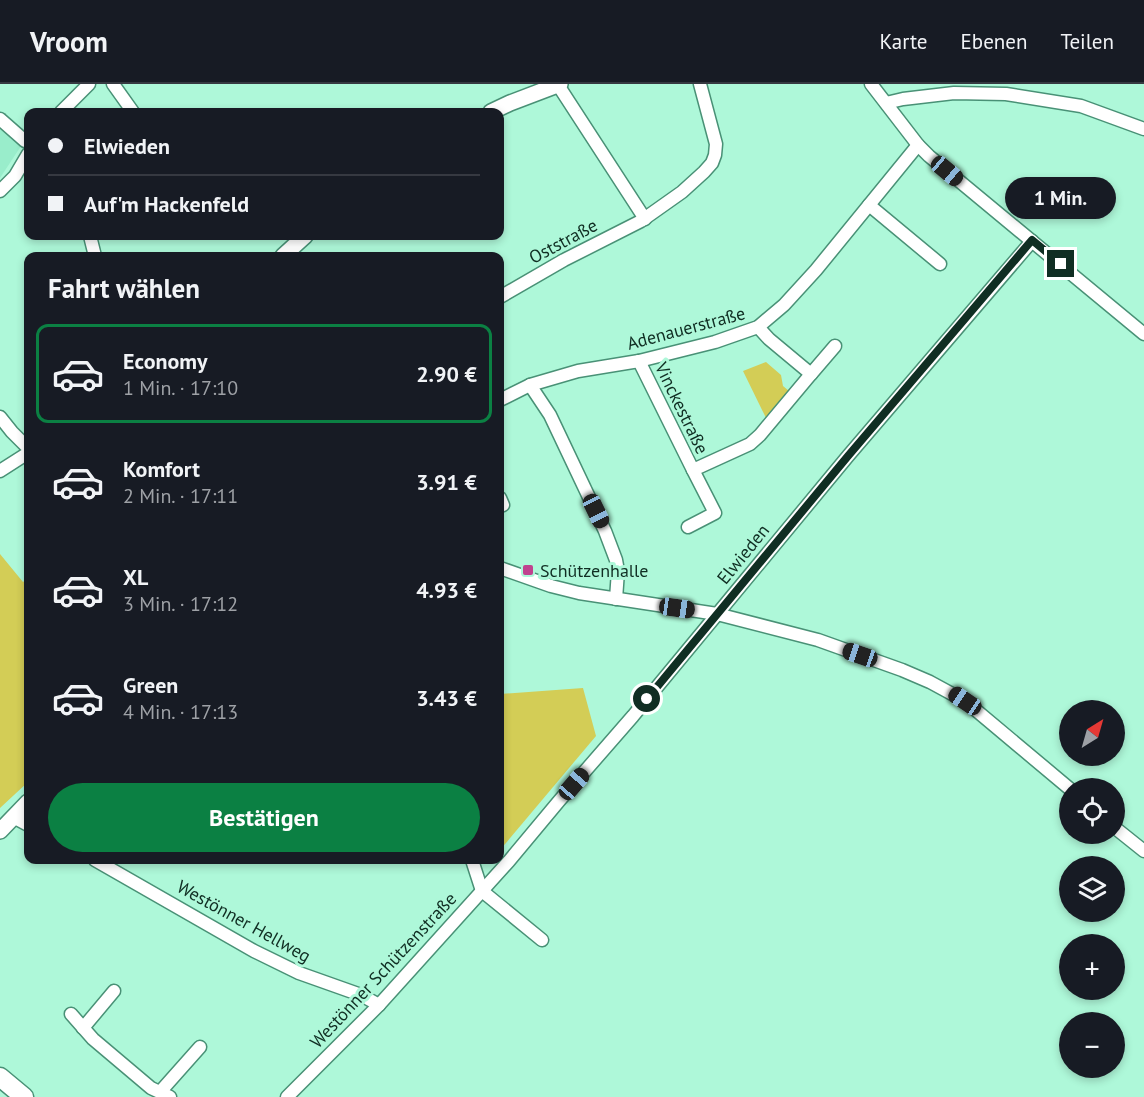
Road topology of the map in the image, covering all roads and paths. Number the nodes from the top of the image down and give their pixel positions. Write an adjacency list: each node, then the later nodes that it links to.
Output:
1 (89, 84): 7 (street)
2 (113, 84): 8 (street)
3 (559, 84): 9 (street); 17 (street)
4 (700, 84): 17 (street, Oststraße)
5 (872, 84): 6 (street)
6 (886, 103): 11 (street); 13 (street)
7 (65, 108)
8 (130, 108)
9 (499, 108)
10 (0, 119): 12 (street)
11 (1144, 129)
12 (24, 140)
13 (918, 145): 16 (street, Adenauerstraße); 19 (street)
14 (24, 161): 15 (street)
15 (0, 191)
16 (869, 205): 21 (street); 23 (street, Adenauerstraße)
17 (645, 219): 22 (street, Oststraße)
18 (300, 240): 20 (street)
19 (1032, 240): 24 (street); 38 (street, Elwieden)
20 (287, 252)
21 (940, 264)
22 (504, 295)
23 (758, 327): 26 (street, Adenauerstraße); 27 (street)
24 (1144, 334)
25 (835, 346): 27 (street, Vinckestraße)
26 (639, 360): 28 (street, Adenauerstraße); 34 (street, Vinckestraße)
27 (811, 374): 34 (street, Vinckestraße)
28 (530, 385): 29 (street, Adenauerstraße); 37 (street)
29 (504, 398)
30 (0, 417): 31 (street)
31 (24, 444)
32 (24, 456): 33 (street)
33 (0, 471)
34 (693, 471): 35 (street, Vinckestraße)
35 (687, 527)
36 (504, 569): 37 (street)
37 (616, 599): 38 (street)
38 (717, 614): 39 (street); 48 (street, Elwieden)
39 (1059, 780)
40 (24, 806): 41 (street)
41 (13, 817): 42 (street); 43 (street)
42 (24, 823)
43 (0, 831)
44 (1125, 836): 45 (street)
45 (1144, 851)
46 (102, 864): 51 (street, Westönner Hellweg)
47 (473, 864): 48 (street, Westönner Schützenstraße)
48 (482, 891): 49 (street); 51 (street, Westönner Schützenstraße)
49 (542, 940)
50 (114, 991): 53 (street)
51 (379, 1005): 58 (street, Westönner Schützenstraße)
52 (71, 1014): 53 (street)
53 (83, 1028): 56 (street)
54 (200, 1047): 56 (street)
55 (0, 1077): 57 (main road)
56 (165, 1095)
57 (24, 1097)
58 (287, 1097)

